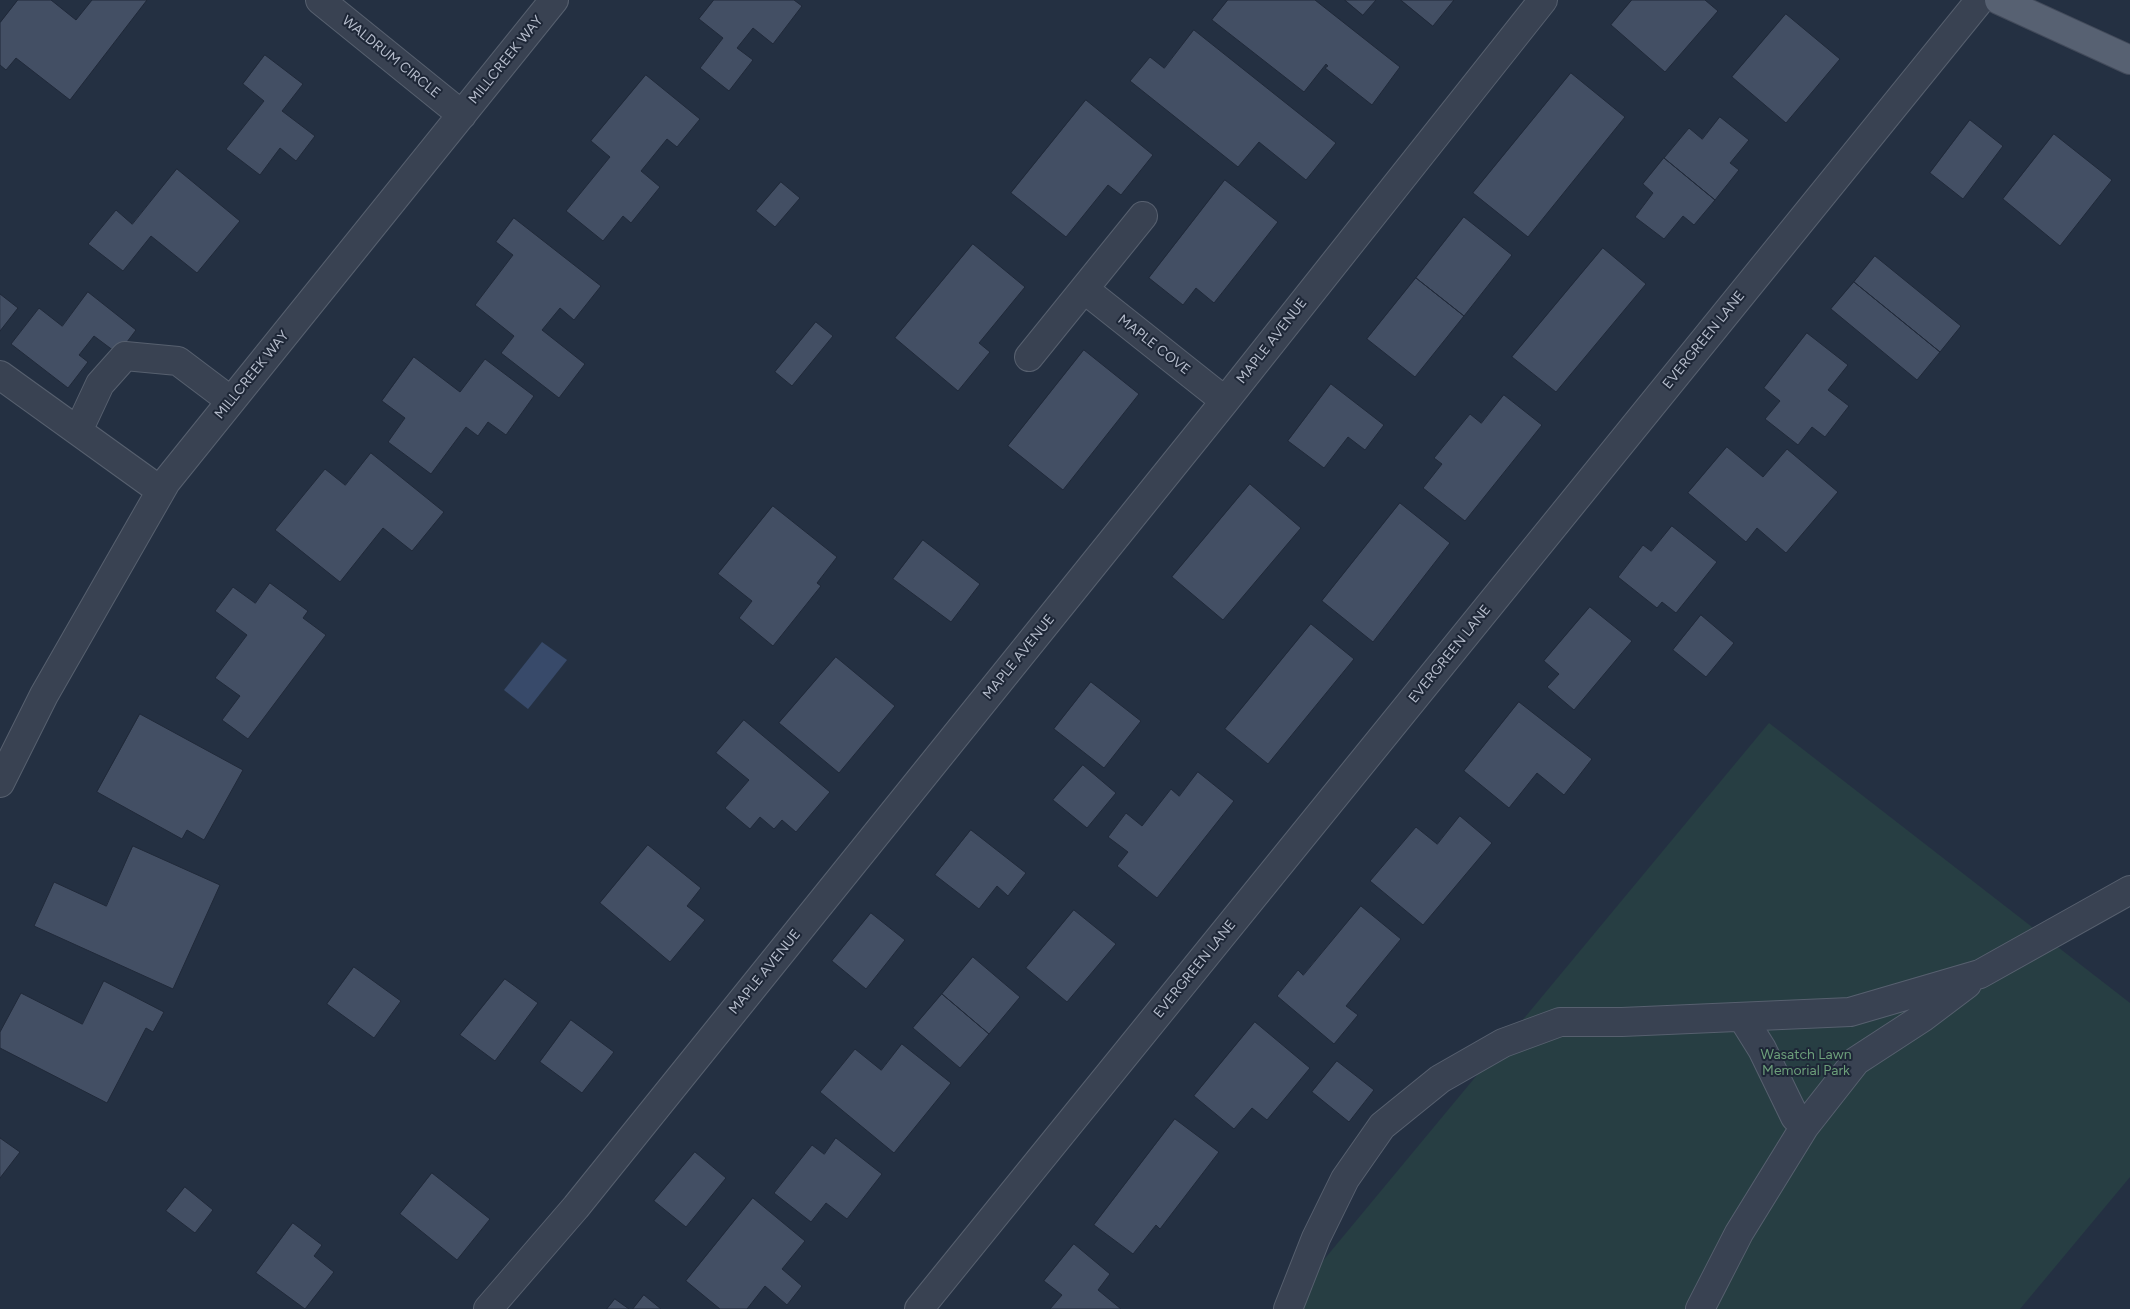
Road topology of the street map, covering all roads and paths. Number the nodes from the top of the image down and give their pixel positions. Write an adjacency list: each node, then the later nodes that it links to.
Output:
1 (320, 0): 7 (street, WALDRUM CIRCLE)
2 (554, 0): 7 (street, MILLCREEK WAY)
3 (1543, 0): 13 (street, MAPLE AVENUE)
4 (1980, 0): 22 (street, EVERGREEN LANE)
5 (1999, 0): 6 (main road)
6 (2130, 60)
7 (462, 115): 12 (street, MILLCREEK WAY)
8 (1143, 216): 9 (street)
9 (1084, 289): 10 (street); 13 (street, MAPLE COVE)
10 (1029, 357)
11 (0, 375): 14 (street)
12 (231, 401): 14 (street); 15 (street, MILLCREEK WAY)
13 (1225, 401): 21 (street, MAPLE AVENUE)
14 (78, 431): 15 (street)
15 (161, 491): 16 (street, MILLCREEK WAY)
16 (0, 783)
17 (2130, 890): 18 (street)
18 (1980, 974): 19 (street); 20 (street)
19 (1742, 1017): 20 (street); 23 (street)
20 (1805, 1126): 24 (street)
21 (488, 1309)
22 (920, 1309)
23 (1288, 1309)
24 (1700, 1309)

